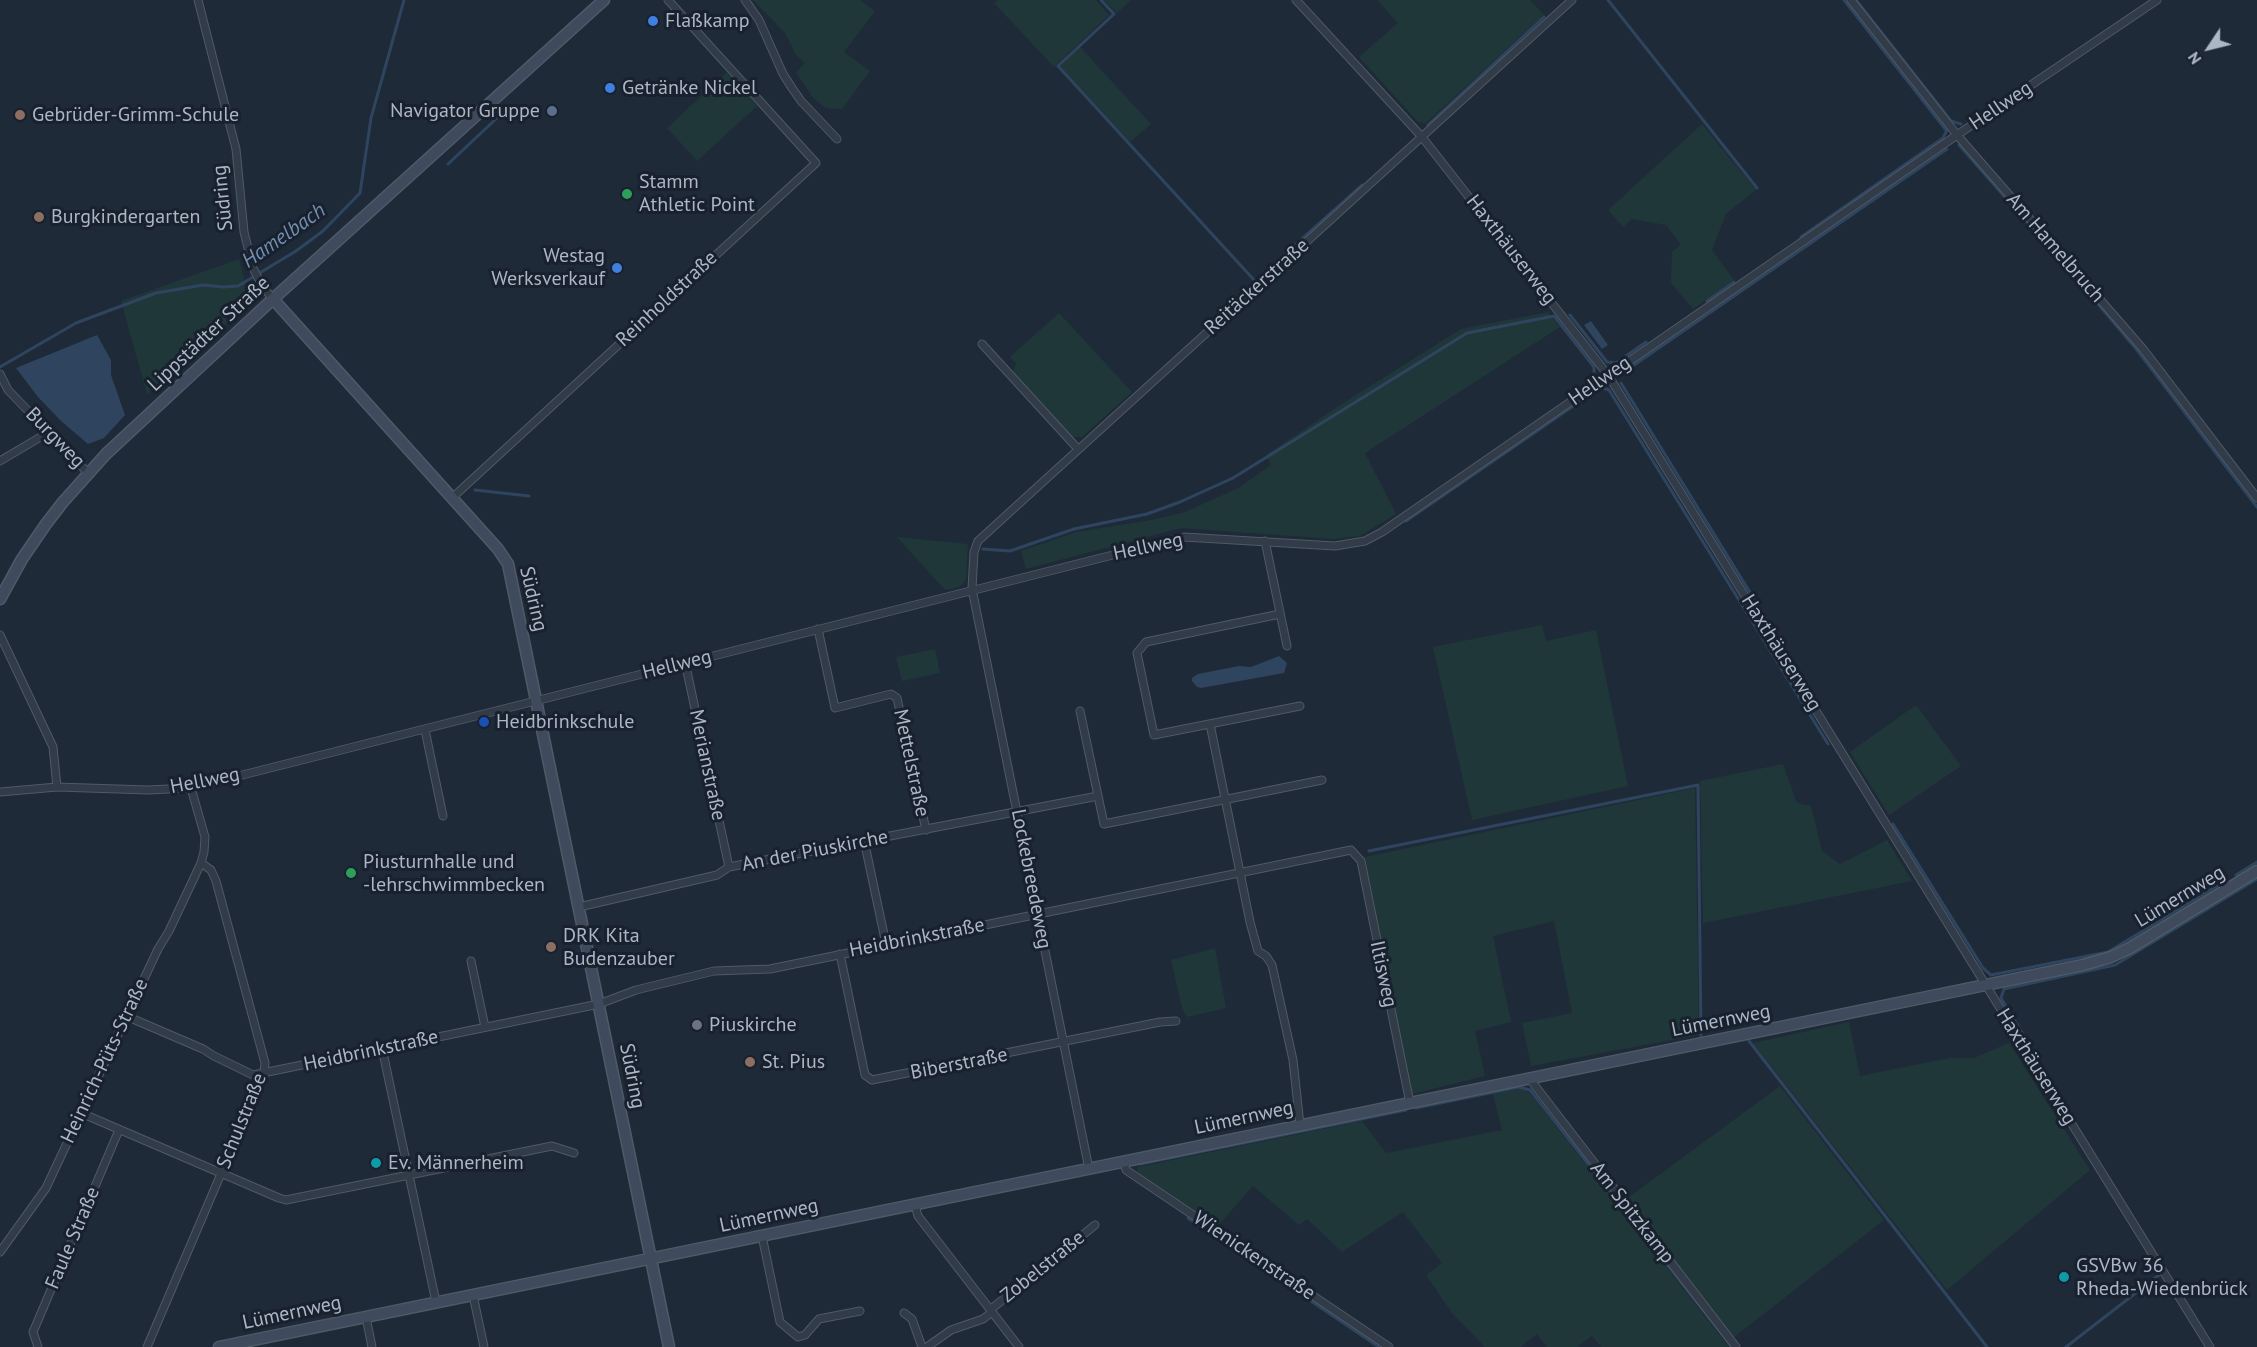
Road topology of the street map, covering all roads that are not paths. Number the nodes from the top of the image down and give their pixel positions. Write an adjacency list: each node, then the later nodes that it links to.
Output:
1 (198, 0): 12 (street, Südring)
2 (604, 0): 12 (street, Lippstädter Straße)
3 (668, 0): 20 (street, Reinholdstraße)
4 (745, 0): 11 (street)
5 (1296, 0): 10 (street, Haxthäuserweg)
6 (1572, 0): 10 (street, Reitäckerstraße)
7 (1851, 0): 9 (street, Am Hamelbruch)
8 (2157, 0): 9 (street, Hellweg)
9 (1957, 135): 15 (street, Hellweg); 21 (street, Am Hamelbruch)
10 (1422, 137): 15 (street, Haxthäuserweg); 17 (street, Reitäckerstraße)
11 (837, 140)
12 (273, 299): 19 (street, Lippstädter Straße); 20 (street, Südring)
13 (982, 344): 17 (street)
14 (0, 375): 16 (street, Burgweg)
15 (1608, 375): 22 (street, Hellweg); 55 (street, Haxthäuserweg)
16 (49, 432): 18 (street); 19 (street, Burgweg)
17 (1078, 449): 23 (street, Reitäckerstraße)
18 (0, 461)
19 (88, 473): 24 (street, Lippstädter Straße)
20 (452, 498): 30 (street, Südring)
21 (2257, 498)
22 (1265, 541): 23 (street, Hellweg); 25 (street)
23 (972, 589): 26 (street, Hellweg); 41 (street, Lockebreedeweg)
24 (0, 599)
25 (1280, 614): 28 (street); 33 (street)
26 (818, 629): 29 (street, Hellweg); 43 (street, Mettelstraße)
27 (0, 636): 36 (street)
28 (1287, 646)
29 (685, 663): 30 (street, Hellweg); 47 (street, Merianstraße)
30 (537, 701): 34 (street, Hellweg); 50 (street, Südring)
31 (1300, 706): 33 (street)
32 (1080, 711): 39 (street)
33 (1210, 724): 40 (street)
34 (425, 730): 37 (street, Hellweg); 42 (street)
35 (1322, 780): 40 (street)
36 (57, 787): 37 (street, Hellweg); 38 (street, Hellweg)
37 (191, 788): 46 (street)
38 (0, 792)
39 (1098, 796): 40 (street); 41 (street, An der Piuskirche)
40 (1226, 799): 49 (street)
41 (1018, 812): 43 (street, An der Piuskirche); 51 (street, Lockebreedeweg)
42 (443, 816)
43 (926, 830): 44 (street, An der Piuskirche)
44 (864, 840): 47 (street, An der Piuskirche); 52 (street)
45 (1350, 850): 49 (street, Heidbrinkstraße); 64 (street, Iltisweg)
46 (201, 863): 57 (street, Heinrich-Püts-Straße); 62 (street, Schulstraße)
47 (729, 867): 50 (street, An der Piuskirche)
48 (2257, 871): 55 (street, Lümernweg)
49 (1241, 873): 51 (street, Heidbrinkstraße); 66 (street)
50 (579, 907): 56 (street, Südring)
51 (1038, 914): 52 (street, Heidbrinkstraße); 60 (street, Lockebreedeweg)
52 (886, 944): 53 (street, Heidbrinkstraße)
53 (840, 954): 56 (street, Heidbrinkstraße); 60 (street, Biberstraße)
54 (471, 961): 59 (street)
55 (1985, 985): 63 (street, Lümernweg); 96 (street, Haxthäuserweg)
56 (599, 1004): 59 (street, Heidbrinkstraße); 77 (street, Südring)
57 (126, 1016): 62 (street, Heidbrinkstraße); 65 (street, Heinrich-Püts-Straße)
58 (1176, 1021): 60 (street, Biberstraße)
59 (485, 1027): 61 (street, Heidbrinkstraße)
60 (1063, 1042): 70 (street, Lockebreedeweg)
61 (382, 1048): 62 (street, Heidbrinkstraße); 72 (street)
62 (264, 1073): 71 (street, Schulstraße)
63 (1528, 1078): 64 (street, Lümernweg); 95 (street, Am Spitzkamp)
64 (1410, 1102): 66 (street, Lümernweg)
65 (81, 1113): 67 (street); 76 (street, Heinrich-Püts-Straße)
66 (1300, 1125): 69 (street, Lümernweg)
67 (119, 1130): 71 (street); 85 (street, Faule Straße)
68 (574, 1153): 72 (street)
69 (1124, 1161): 70 (street, Lümernweg); 94 (street, Wienickenstraße)
70 (1089, 1168): 73 (street, Lümernweg)
71 (221, 1173): 72 (street); 86 (street, Schulstraße)
72 (409, 1174): 79 (street)
73 (915, 1204): 75 (street, Lümernweg); 81 (street)
74 (1095, 1225): 81 (street, Zobelstraße)
75 (762, 1236): 77 (street, Lümernweg); 80 (street)
76 (0, 1252)
77 (651, 1259): 78 (street, Lümernweg); 90 (street, Südring)
78 (473, 1295): 79 (street, Lümernweg); 89 (street)
79 (436, 1302): 83 (street, Lümernweg)
80 (860, 1311)
81 (991, 1311): 92 (street, Zobelstraße); 93 (street)
82 (904, 1313): 91 (street)
83 (366, 1317): 84 (street, Lümernweg); 88 (street)
84 (243, 1344): 87 (street, Lümernweg)
85 (38, 1347)
86 (147, 1347)
87 (219, 1347)
88 (372, 1347)
89 (484, 1347)
90 (669, 1347)
91 (922, 1347)
92 (927, 1347)
93 (1019, 1347)
94 (1389, 1347)
95 (1736, 1347)
96 (2210, 1347)

